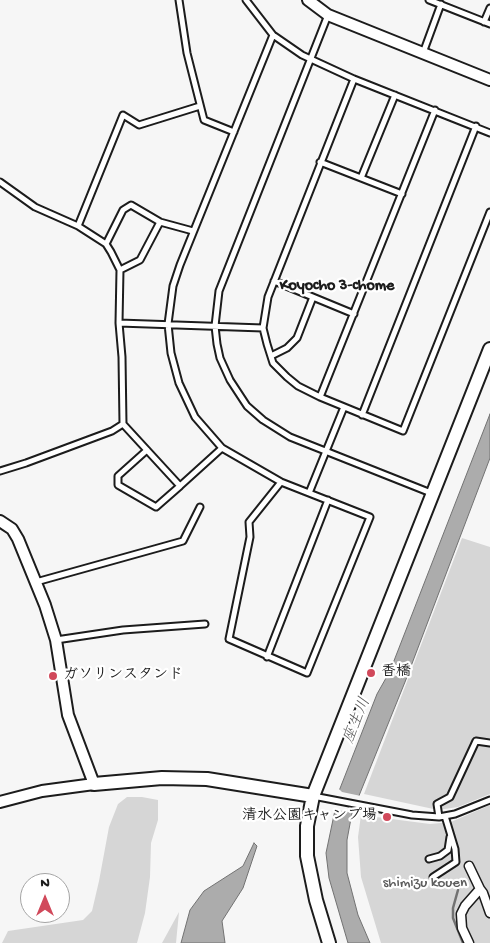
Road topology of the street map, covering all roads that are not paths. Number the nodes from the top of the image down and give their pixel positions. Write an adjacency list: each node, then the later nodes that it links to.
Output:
1 (179, 0): 15 (lane)
2 (246, 0): 9 (lane)
3 (308, 0): 7 (street)
4 (429, 0): 5 (lane)
5 (441, 4): 8 (lane); 10 (lane)
6 (490, 8): 8 (lane)
7 (328, 15): 10 (street); 11 (lane)
8 (487, 23)
9 (273, 35): 11 (lane); 18 (lane)
10 (423, 54): 13 (street)
11 (311, 59): 12 (lane); 35 (lane)
12 (354, 79): 14 (lane); 20 (lane)
13 (490, 80)
14 (395, 95): 16 (lane); 21 (lane)
15 (200, 106): 18 (lane); 26 (lane)
16 (435, 110): 17 (lane); 23 (lane)
17 (476, 126): 19 (lane); 41 (lane)
18 (234, 132): 27 (lane)
19 (490, 132)
20 (320, 162): 21 (lane); 30 (lane)
21 (361, 178): 23 (lane)
22 (0, 182): 26 (lane)
23 (402, 194): 32 (lane)
24 (490, 212): 41 (lane)
25 (160, 222): 27 (lane); 28 (lane); 29 (lane)
26 (78, 226): 28 (lane)
27 (193, 231): 34 (lane)
28 (106, 244): 29 (lane)
29 (120, 270): 33 (lane)
30 (274, 282): 31 (lane); 36 (lane)
31 (313, 297): 32 (lane); 38 (lane)
32 (354, 314): 39 (lane)
33 (119, 323): 34 (lane); 42 (lane)
34 (168, 324): 35 (lane); 43 (lane)
35 (215, 326): 36 (lane); 45 (lane)
36 (263, 328): 38 (lane)
37 (490, 349): 50 (street)
38 (271, 356): 39 (lane)
39 (320, 397): 40 (lane)
40 (344, 407): 41 (lane); 45 (lane)
41 (362, 415)
42 (123, 424): 44 (lane); 46 (lane)
43 (222, 448): 47 (lane); 48 (lane)
44 (147, 450): 48 (lane); 48 (lane)
45 (326, 450): 49 (lane); 50 (lane)
46 (0, 471)
47 (280, 482): 49 (lane); 57 (lane)
48 (180, 486)
49 (309, 493): 51 (lane)
50 (432, 494): 60 (street)
51 (328, 500): 57 (lane); 57 (lane)
52 (200, 507): 54 (lane)
53 (0, 520): 54 (street)
54 (36, 582): 56 (street)
55 (204, 624): 56 (lane)
56 (56, 640): 59 (street)
57 (267, 657)
58 (490, 743): 63 (lane)
59 (94, 784): 60 (street); 62 (street)
60 (313, 796): 63 (lane); 70 (street)
61 (490, 800): 63 (lane)
62 (0, 802)
63 (442, 816): 64 (lane)
64 (450, 836): 65 (lane); 67 (lane)
65 (429, 860)
66 (469, 866): 68 (street)
67 (433, 877)
68 (480, 889): 69 (street); 71 (street)
69 (490, 913)
70 (329, 943)
71 (469, 943)

